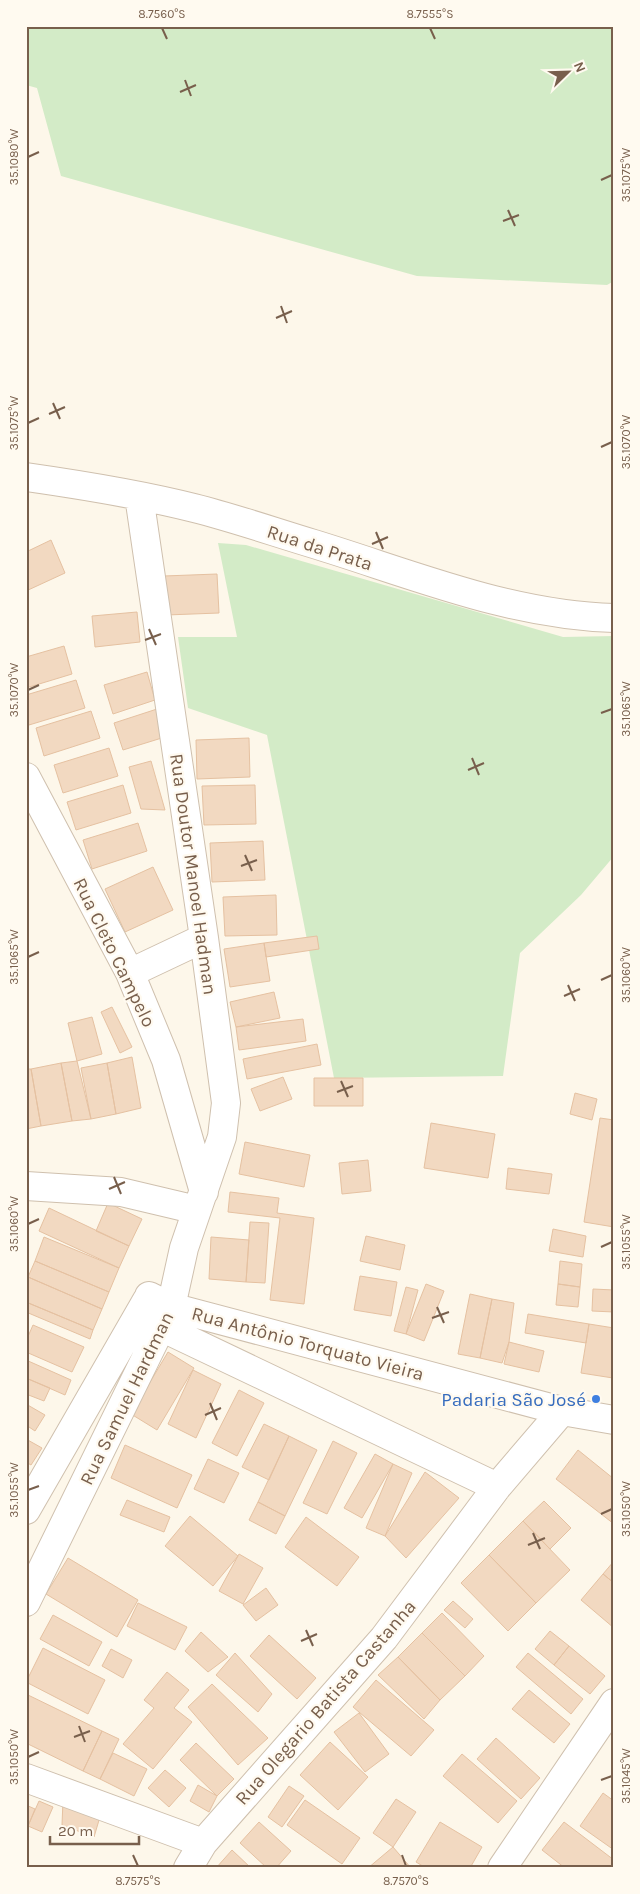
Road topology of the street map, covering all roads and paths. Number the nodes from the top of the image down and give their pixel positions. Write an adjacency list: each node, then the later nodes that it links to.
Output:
1 (26, 477): 2 (street, Rua da Prata)
2 (139, 496): 3 (street, Rua da Prata); 5 (street, Rua Doutor Manoel Hadman)
3 (614, 618)
4 (26, 777): 6 (street, Rua Cleto Campelo)
5 (204, 938): 6 (street); 8 (street, Rua Doutor Manoel Hadman)
6 (130, 973): 8 (street, Rua Cleto Campelo)
7 (26, 1186): 8 (street)
8 (201, 1201): 9 (street, Rua Doutor Manoel Hadman)
9 (184, 1248): 10 (street, Rua Samuel Hardman)
10 (155, 1311): 11 (street, Rua Antônio Torquato Vieira); 13 (street); 14 (street, Rua Samuel Hardman); 15 (street, Rua Samuel Hardman)
11 (562, 1411): 12 (street, Rua Antônio Torquato Vieira); 13 (street, Rua Olegario Batista Castanha)
12 (614, 1420)
13 (497, 1487): 18 (street, Rua Olegario Batista Castanha)
14 (26, 1510)
15 (26, 1602)
16 (614, 1703): 20 (street)
17 (26, 1778): 18 (street)
18 (203, 1843): 19 (street, Rua Olegario Batista Castanha)
19 (188, 1868)
20 (502, 1868)

